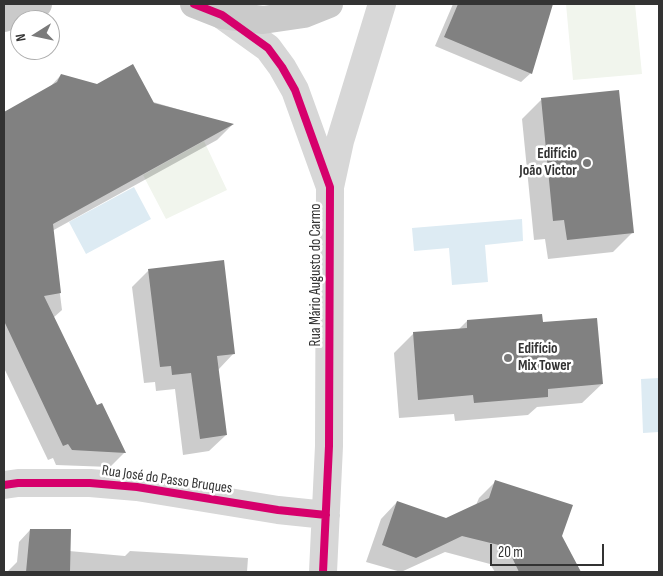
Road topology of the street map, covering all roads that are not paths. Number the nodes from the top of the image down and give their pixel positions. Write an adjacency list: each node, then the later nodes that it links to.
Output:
1 (38, 4): 6 (main road)
2 (194, 4): 5 (main road)
3 (330, 4): 5 (main road)
4 (382, 4): 7 (street, Rua Mário Augusto do Carmo)
5 (222, 15): 7 (street, Rua Mário Augusto do Carmo)
6 (4, 18)
7 (330, 187): 9 (street, Rua Mário Augusto do Carmo)
8 (4, 485): 9 (street, Rua José do Passo Bruques)
9 (326, 515): 10 (street, Rua Mário Augusto do Carmo)
10 (323, 572)

